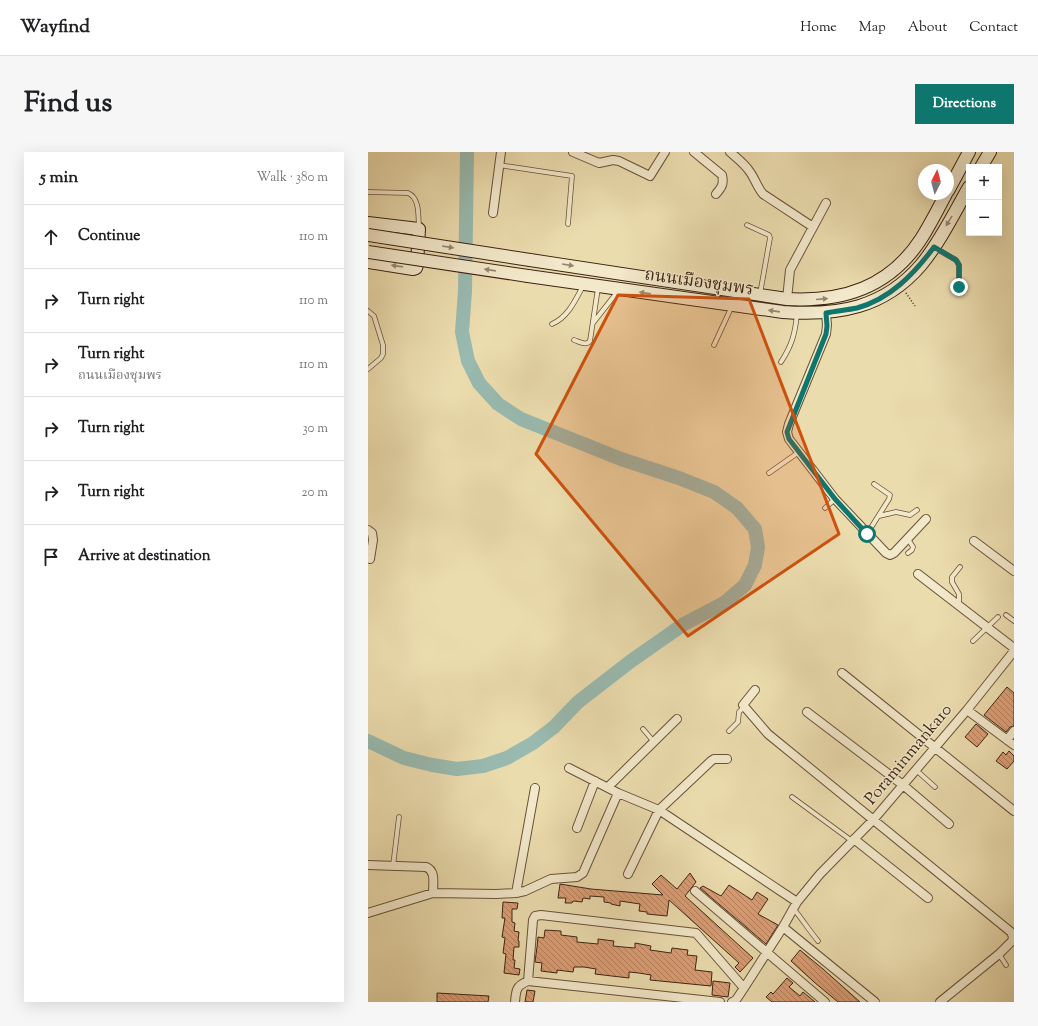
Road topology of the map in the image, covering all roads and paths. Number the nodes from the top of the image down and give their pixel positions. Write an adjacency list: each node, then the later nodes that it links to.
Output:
1 (501, 152): 9 (street)
2 (573, 152): 3 (street)
3 (665, 152)
4 (694, 152): 13 (street)
5 (730, 152): 20 (street)
6 (970, 152): 10 (main road)
7 (990, 152): 8 (main road)
8 (983, 164)
9 (499, 165): 16 (street); 18 (lane)
10 (954, 180)
11 (368, 192): 21 (lane)
12 (966, 192): 23 (main road, ถนนเมืองชุมพร, one-way to 23)
13 (716, 194)
14 (943, 200): 32 (main road, ถนนเมืองชุมพร, one-way to 14)
15 (826, 203): 20 (street)
16 (494, 213)
17 (368, 222): 21 (main road)
18 (568, 224)
19 (747, 225): 31 (lane)
20 (813, 227): 32 (street)
21 (419, 230): 25 (main road, one-way to 25)
22 (368, 235): 31 (main road, ถนนเมืองชุมพร, one-way to 31, bridge)
23 (934, 247): 27 (main road, ถนนเมืองชุมพร); 29 (lane)
24 (368, 252): 26 (main road, ถนนเมืองชุมพร, one-way to 24, bridge)
25 (368, 262)
26 (584, 284): 28 (main road, ถนนเมืองชุมพร); 38 (lane)
27 (901, 284): 34 (path); 37 (main road, ถนนเมืองชุมพร)
28 (598, 286): 30 (main road, ถนนเมืองชุมพร); 39 (lane)
29 (959, 287)
30 (619, 289): 33 (main road, ถนนเมืองชุมพร, one-way to 30); 39 (lane)
31 (759, 294): 32 (main road, ถนนเมืองชุมพร)
32 (787, 299)
33 (732, 305): 36 (main road, ถนนเมืองชุมพร, one-way to 33); 41 (lane)
34 (915, 306)
35 (368, 311): 43 (lane)
36 (797, 313): 37 (main road, ถนนเมืองชุมพร); 42 (lane)
37 (826, 313): 44 (street)
38 (552, 324)
39 (593, 324): 40 (lane)
40 (574, 340)
41 (714, 345)
42 (782, 362)
43 (368, 369)
44 (799, 451): 45 (lane); 47 (street)
45 (769, 474)
46 (874, 484): 50 (lane)
47 (835, 499): 48 (lane); 53 (street)
48 (825, 508)
49 (917, 510): 50 (lane)
50 (878, 516): 53 (lane)
51 (926, 519): 54 (street)
52 (368, 530): 57 (street)
53 (867, 534): 54 (street)
54 (908, 539): 56 (lane)
55 (974, 541): 59 (street)
56 (908, 553)
57 (370, 559)
58 (960, 567): 61 (lane)
59 (1014, 571)
60 (918, 574): 61 (street)
61 (959, 606): 65 (street)
62 (1006, 615): 64 (lane)
63 (998, 616): 65 (lane)
64 (1014, 621)
65 (988, 628): 66 (lane); 67 (street)
66 (973, 641)
67 (1014, 650): 71 (street, Poraminmanka10)
68 (842, 673): 80 (street)
69 (754, 690): 70 (street)
70 (744, 707): 75 (lane); 94 (street)
71 (967, 710): 77 (street); 80 (street, Poraminmanka10)
72 (807, 712): 85 (street)
73 (677, 719): 78 (street)
74 (643, 728): 78 (lane)
75 (729, 731)
76 (1014, 731): 77 (street)
77 (1007, 740): 79 (street)
78 (654, 742): 86 (street)
79 (1014, 745)
80 (935, 748): 83 (street, Poraminmanka10); 92 (street)
81 (727, 759): 91 (street)
82 (569, 768): 84 (street)
83 (916, 770): 85 (street, Poraminmanka10); 87 (lane)
84 (595, 781): 86 (street); 96 (street)
85 (903, 785): 94 (street, Poraminmanka10); 95 (street)
86 (608, 787): 89 (street)
87 (935, 787)
88 (536, 788): 103 (street)
89 (618, 793): 91 (street); 103 (street)
90 (792, 797): 97 (lane)
91 (659, 810): 100 (street); 105 (street)
92 (1014, 811)
93 (399, 817): 99 (lane)
94 (874, 819): 97 (street, Poraminmanka10); 110 (street)
95 (948, 824)
96 (577, 828)
97 (853, 840): 104 (street); 105 (street, Poraminmanka10)
98 (368, 865): 99 (street)
99 (393, 866): 102 (street)
100 (628, 874)
101 (695, 891): 109 (street)
102 (433, 893): 103 (street); 106 (street)
103 (516, 893)
104 (928, 898)
105 (795, 905): 107 (street, Poraminmanka10); 108 (lane)
106 (368, 913)
107 (783, 927): 109 (street, Poraminmanka10); 119 (street)
108 (818, 941)
109 (767, 952): 113 (street, Poraminmanka10); 118 (street)
110 (999, 954): 111 (lane); 120 (street)
111 (1006, 965)
112 (528, 981): 113 (street); 114 (street); 115 (street)
113 (744, 988): 117 (street, Poraminmanka10)
114 (658, 998): 116 (street)
115 (515, 1002)
116 (720, 1002)
117 (732, 1002)
118 (825, 1002)
119 (875, 1002)
120 (940, 1002)

